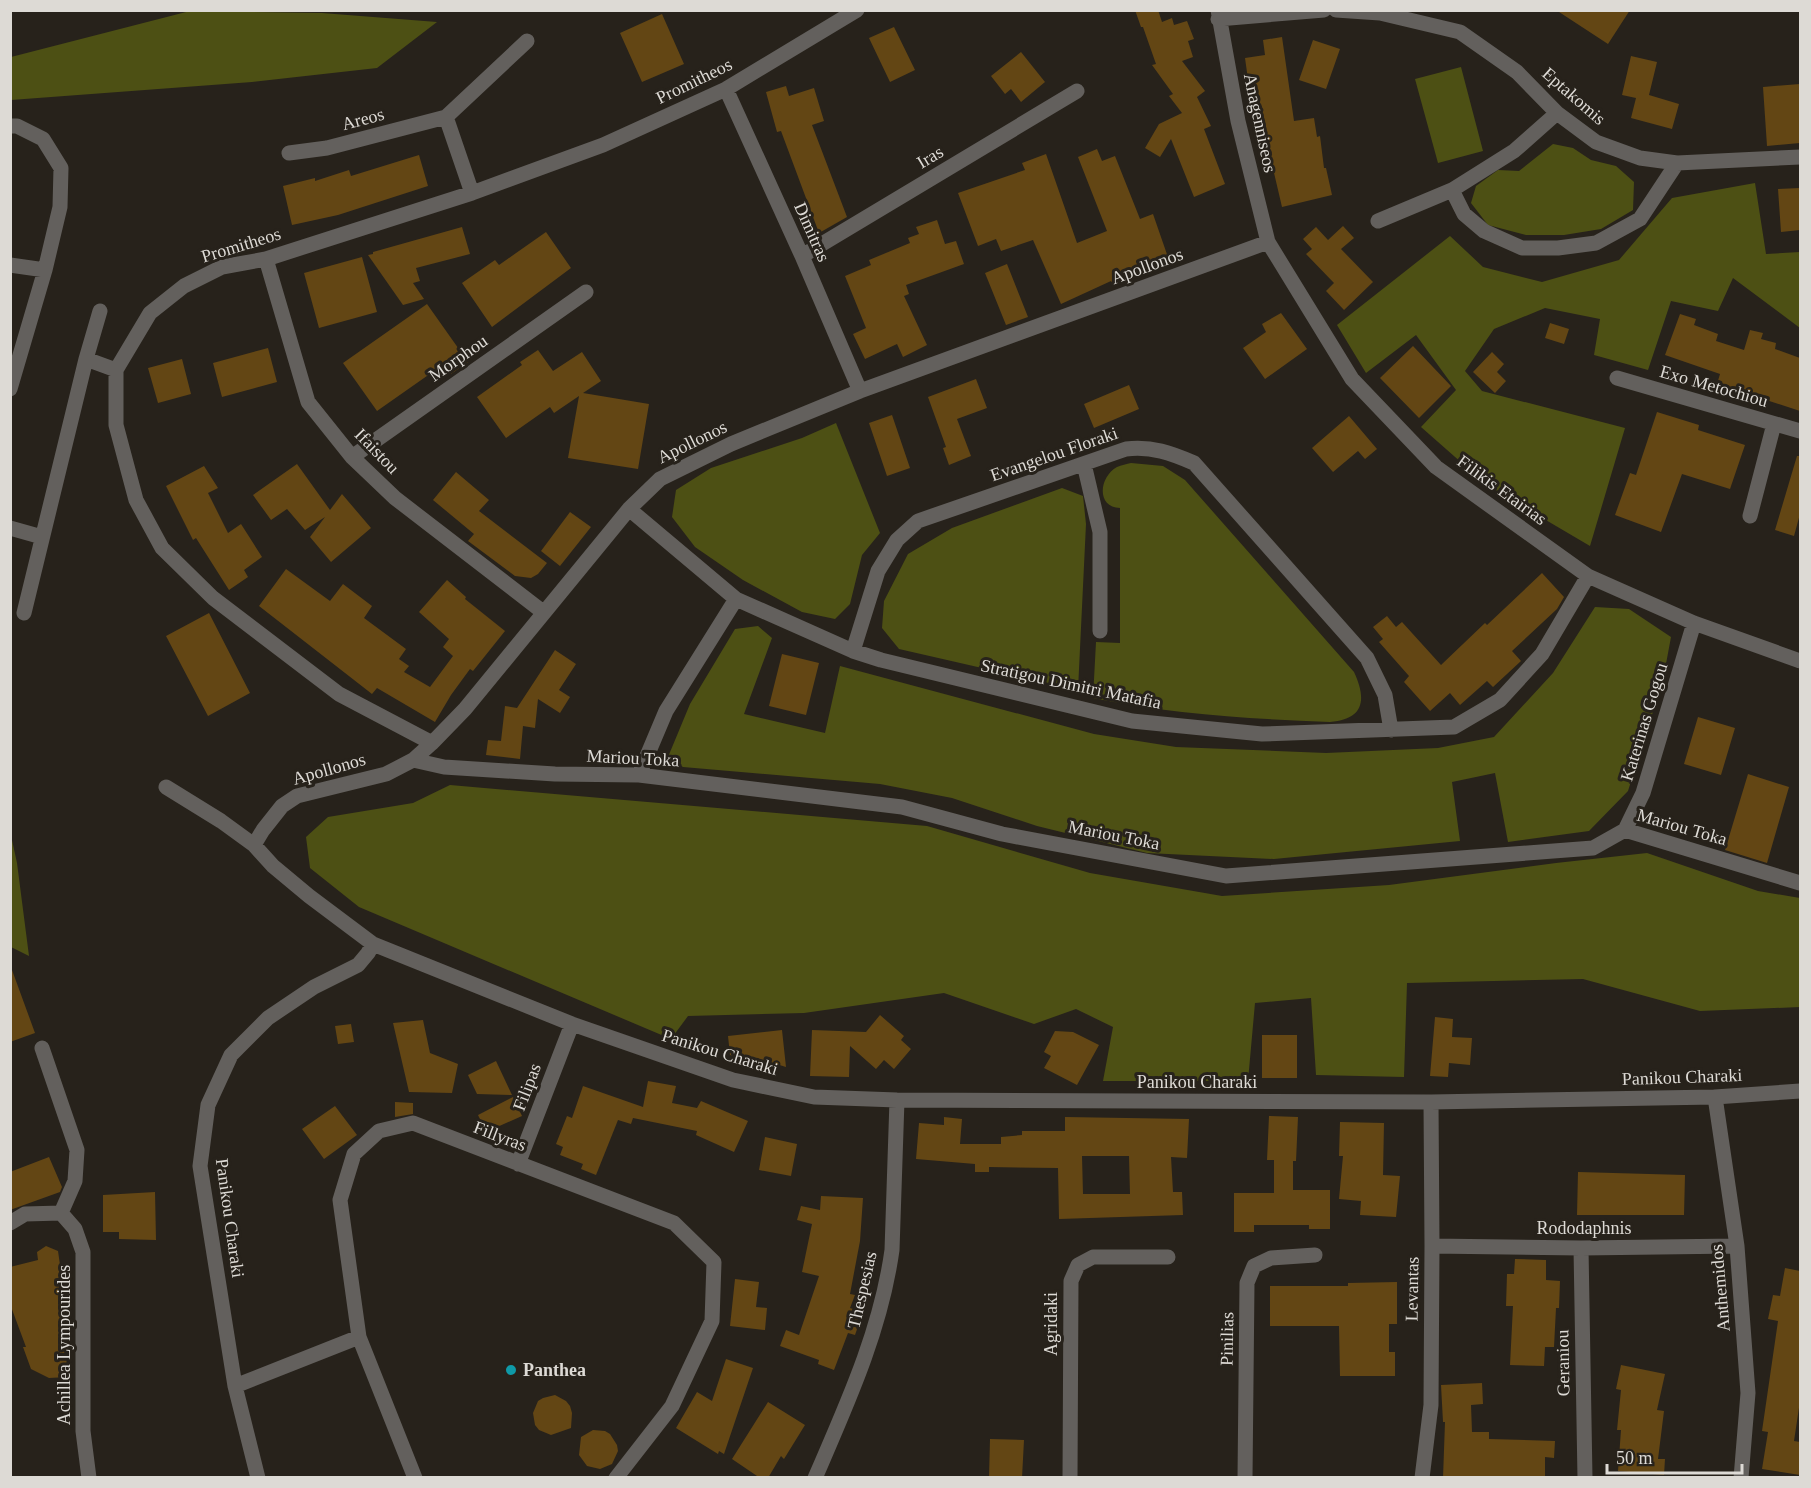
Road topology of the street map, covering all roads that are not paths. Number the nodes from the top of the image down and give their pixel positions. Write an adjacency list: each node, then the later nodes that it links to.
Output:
1 (856, 10): 7 (street, Promitheos)
2 (1324, 10): 5 (street)
3 (1336, 10): 4 (street, Eptakomis)
4 (1380, 12): 9 (street, Eptakomis)
5 (1218, 15): 18 (street, Anagenniseos)
6 (527, 41): 10 (street, Areos)
7 (726, 89): 16 (street, Promitheos); 19 (street, Dimitras)
8 (1077, 91): 19 (street, Iras)
9 (1557, 113): 14 (street, Eptakomis); 15 (street)
10 (446, 117): 12 (street, Areos); 16 (street)
11 (10, 126): 22 (street)
12 (289, 153)
13 (1800, 157): 14 (street, Eptakomis)
14 (1677, 163): 15 (street)
15 (1452, 190): 17 (street)
16 (472, 193): 20 (street, Promitheos)
17 (1378, 221)
18 (1268, 242): 29 (street, Apollonos); 38 (street, Filikis Etairias)
19 (802, 256): 29 (street, Dimitras)
20 (266, 259): 26 (street, Promitheos); 32 (street, Ifaistou)
21 (10, 265): 22 (street)
22 (45, 270): 28 (street)
23 (586, 292): 32 (street, Morphou)
24 (100, 311): 25 (street)
25 (86, 359): 26 (street); 37 (street)
26 (116, 370): 47 (street)
27 (1617, 378): 30 (street, Exo Metochiou)
28 (10, 389)
29 (860, 391): 34 (street, Apollonos)
30 (1774, 424): 31 (street, Exo Metochiou); 35 (street)
31 (1800, 431)
32 (352, 457): 40 (street, Ifaistou)
33 (1084, 464): 43 (street); 44 (street, Evangelou Floraki); 46 (street, Evangelou Floraki)
34 (629, 509): 39 (street, Stratigou Dimitri Matafia); 40 (street, Apollonos)
35 (1750, 516)
36 (10, 528): 37 (street)
37 (42, 537): 41 (street)
38 (1588, 576): 42 (street, Filikis Etairias); 46 (street, Stratigou Dimitri Matafia)
39 (736, 599): 44 (street, Stratigou Dimitri Matafia); 49 (street)
40 (543, 612): 47 (street, Apollonos)
41 (24, 613)
42 (1694, 623): 45 (street, Filikis Etairias); 51 (street, Katerinas Gogou)
43 (1100, 631)
44 (853, 651): 46 (street, Stratigou Dimitri Matafia)
45 (1800, 661)
46 (1391, 730)
47 (432, 744): 48 (street, Apollonos)
48 (413, 760): 49 (street, Mariou Toka); 52 (street, Apollonos)
49 (639, 775): 51 (street, Mariou Toka)
50 (166, 787): 52 (street)
51 (1625, 830): 53 (street, Mariou Toka)
52 (254, 845): 54 (street)
53 (1800, 883)
54 (373, 944): 55 (street, Panikou Charaki); 70 (street, Panikou Charaki)
55 (572, 1024): 59 (street, Panikou Charaki); 61 (street, Filipas)
56 (42, 1048): 62 (street)
57 (1800, 1091): 58 (street, Panikou Charaki)
58 (1715, 1097): 60 (street, Panikou Charaki); 65 (street, Anthemidos)
59 (897, 1100): 60 (street, Panikou Charaki); 75 (street, Thespesias)
60 (1431, 1102): 64 (street, Levantas)
61 (518, 1164): 69 (street, Fillyras); 74 (street, Fillyras)
62 (61, 1213): 63 (street); 71 (street, Achillea Lympourides)
63 (10, 1222)
64 (1432, 1246): 66 (street, Rododaphnis); 78 (street, Levantas)
65 (1737, 1246): 66 (street, Rododaphnis); 80 (street, Anthemidos)
66 (1581, 1248): 79 (street, Geraniou)
67 (1316, 1255): 77 (street, Pinilias)
68 (1168, 1257): 76 (street, Agridaki)
69 (359, 1337): 70 (street); 73 (street, Fillyras)
70 (235, 1386): 72 (street, Panikou Charaki)
71 (89, 1478)
72 (258, 1478)
73 (415, 1478)
74 (616, 1478)
75 (815, 1478)
76 (1070, 1478)
77 (1245, 1478)
78 (1422, 1478)
79 (1585, 1478)
80 (1741, 1478)

